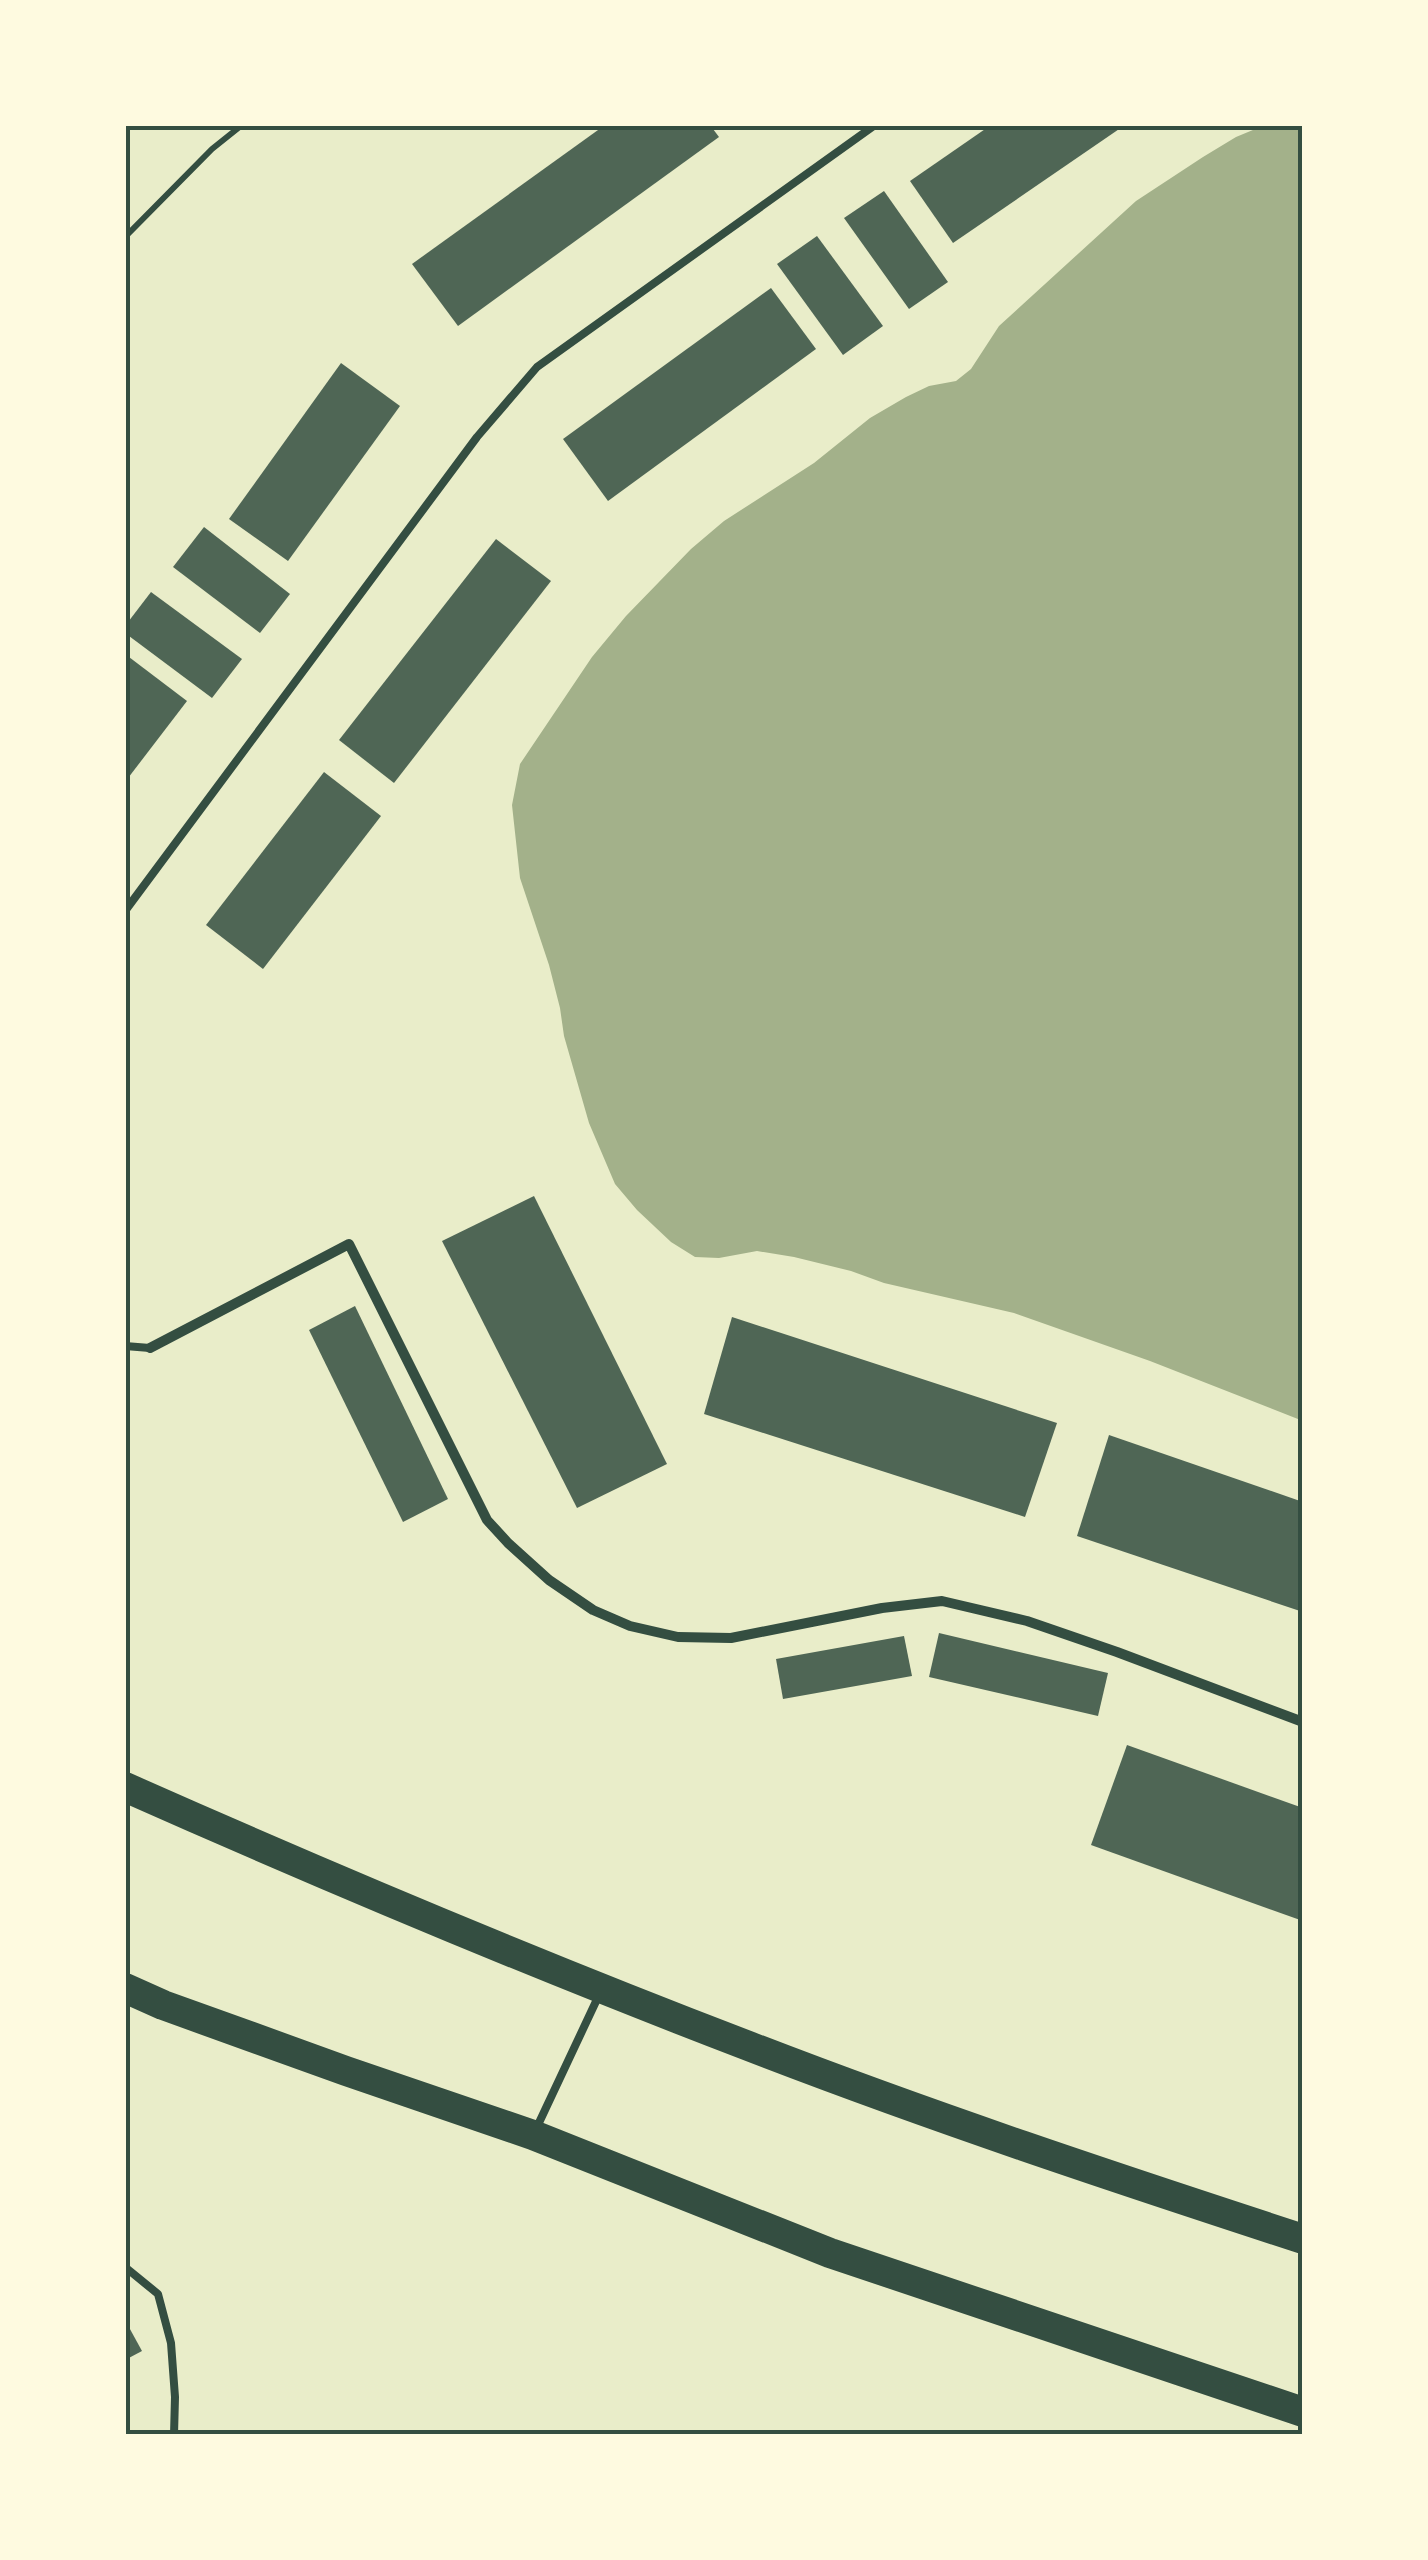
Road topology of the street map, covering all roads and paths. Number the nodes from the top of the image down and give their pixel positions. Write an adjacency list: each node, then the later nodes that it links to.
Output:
1 (242, 125): 3 (path)
2 (875, 125): 4 (lane)
3 (125, 237)
4 (125, 911)
5 (125, 1346): 6 (lane)
6 (150, 1348): 7 (street)
7 (1303, 1722)
8 (125, 1787): 10 (highway)
9 (125, 1988): 11 (highway)
10 (602, 1988): 11 (lane); 12 (highway)
11 (533, 2135): 14 (highway)
12 (1303, 2239)
13 (125, 2267): 15 (lane)
14 (1303, 2412)
15 (174, 2435)

